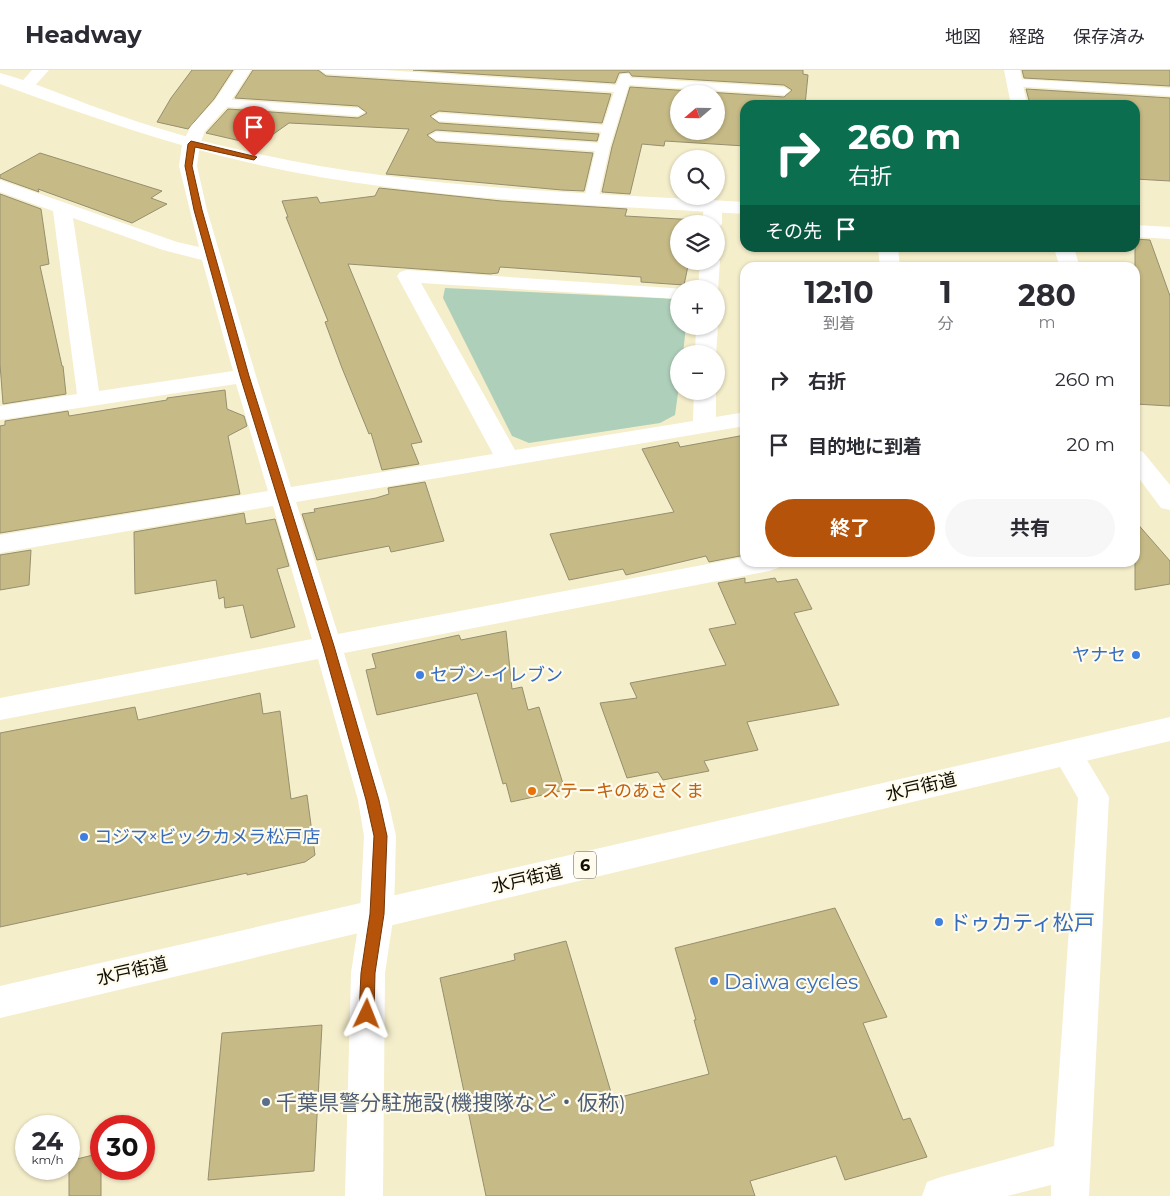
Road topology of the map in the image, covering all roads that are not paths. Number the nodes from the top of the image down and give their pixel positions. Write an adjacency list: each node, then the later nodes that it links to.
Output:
1 (41, 70): 7 (main road)
2 (243, 70): 11 (main road)
3 (326, 70): 6 (lane)
4 (1013, 76): 9 (lane); 10 (main road)
5 (0, 78): 7 (main road)
6 (624, 80): 8 (lane); 14 (lane)
7 (24, 86): 16 (main road)
8 (784, 91)
9 (1170, 92)
10 (1018, 100)
11 (221, 103): 12 (lane); 16 (main road)
12 (358, 112)
13 (439, 117): 14 (lane)
14 (609, 129): 17 (lane)
15 (436, 136): 17 (lane)
16 (191, 144): 19 (main road); 25 (main road)
17 (603, 148): 19 (lane)
18 (0, 186): 20 (main road)
19 (591, 200): 22 (main road)
20 (62, 208): 25 (main road); 28 (main road)
21 (740, 209): 22 (main road)
22 (712, 215)
23 (1140, 231): 24 (main road)
24 (1170, 233)
25 (211, 256): 27 (main road)
26 (670, 292): 33 (main road)
27 (245, 376): 28 (main road); 36 (main road)
28 (89, 400): 30 (main road)
29 (705, 400): 32 (main road)
30 (0, 413)
31 (740, 420): 32 (main road)
32 (704, 426): 33 (main road)
33 (507, 458): 36 (main road)
34 (1140, 465): 35 (main road)
35 (1158, 493)
36 (281, 496): 37 (main road); 39 (main road)
37 (0, 544)
38 (743, 567): 39 (main road)
39 (328, 646): 40 (main road); 43 (main road)
40 (0, 709)
41 (1170, 729): 42 (main road, 水戸街道 / 6)
42 (1067, 753): 43 (main road, 水戸街道 / 6); 45 (main road)
43 (377, 914): 44 (main road, 水戸街道 / 6); 46 (main road)
44 (0, 1002)
45 (1071, 1179): 47 (main road)
46 (364, 1196)
47 (941, 1196)

